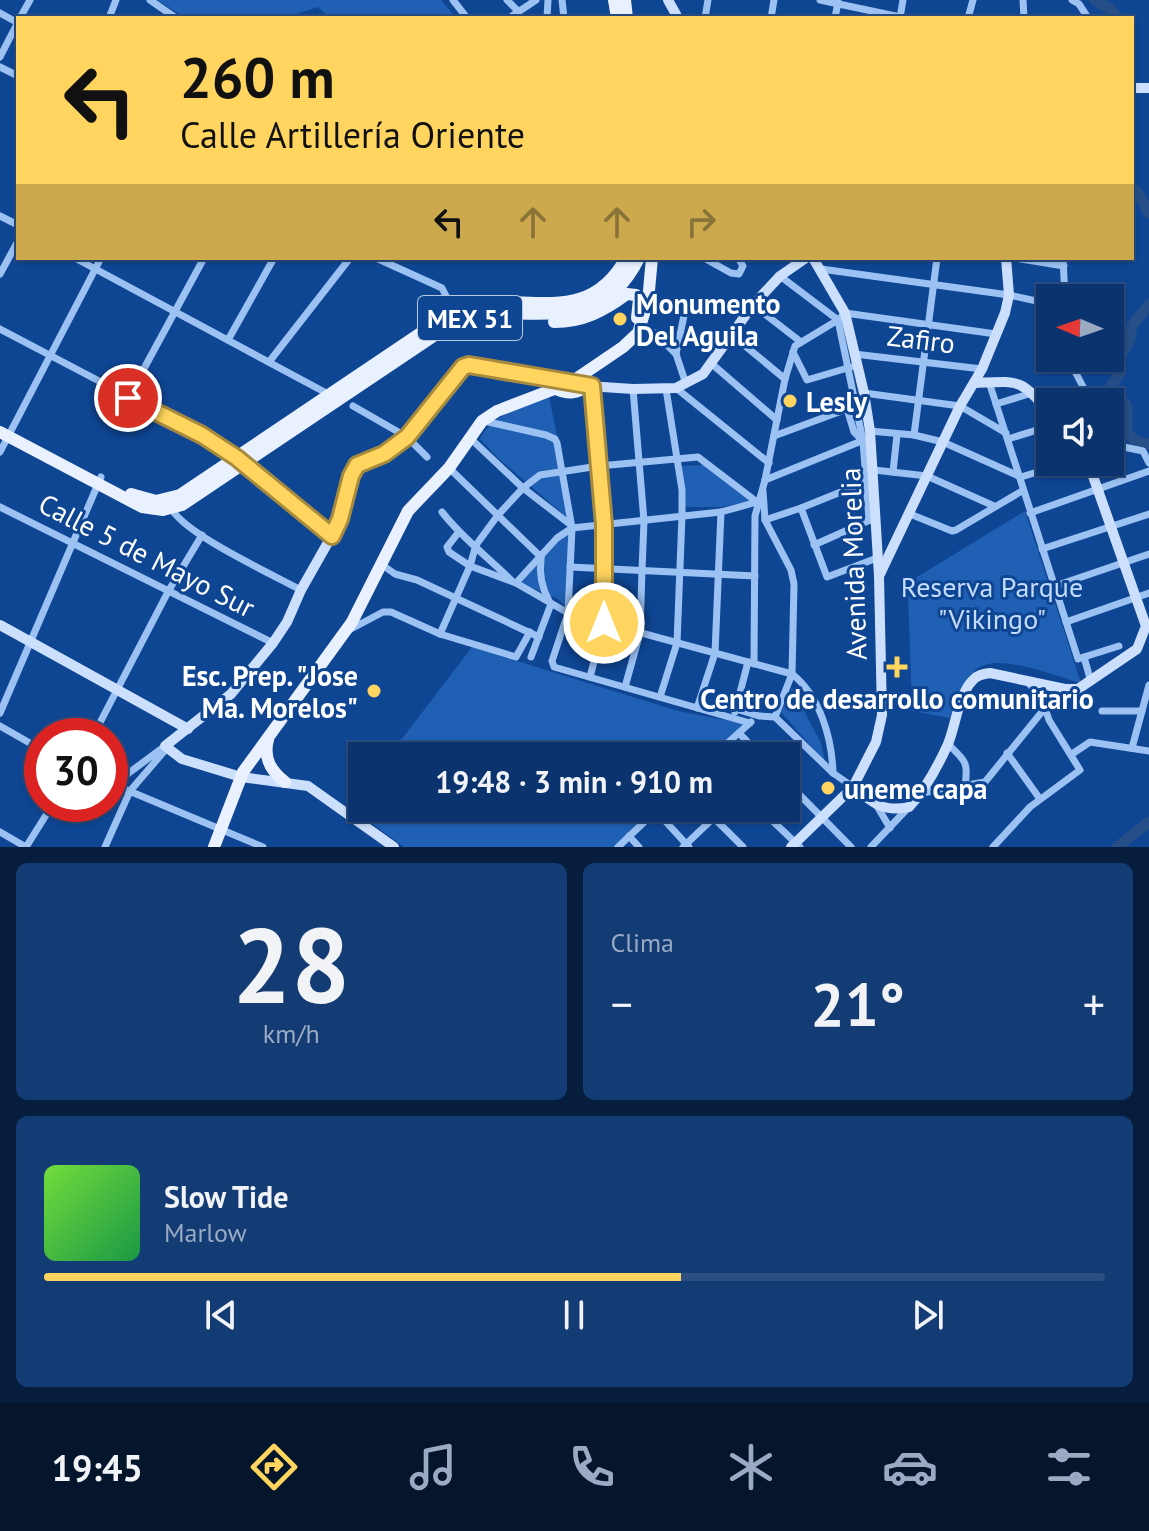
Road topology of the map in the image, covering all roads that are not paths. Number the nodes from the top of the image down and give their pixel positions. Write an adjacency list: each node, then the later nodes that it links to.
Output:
1 (150, 0): 9 (street)
2 (453, 0): 10 (street)
3 (507, 0): 8 (street)
4 (536, 0): 8 (street)
5 (820, 0): 7 (street)
6 (1072, 0): 13 (street)
7 (838, 2): 12 (street)
8 (518, 11): 11 (street)
9 (173, 16)
10 (465, 16)
11 (512, 16)
12 (894, 16)
13 (1087, 16)
14 (16, 27): 15 (street)
15 (0, 57)
16 (16, 245): 34 (street)
17 (78, 260): 33 (street)
18 (100, 260): 33 (street)
19 (203, 260): 43 (street)
20 (273, 260): 51 (street)
21 (348, 260): 58 (street)
22 (380, 260): 42 (street)
23 (708, 260): 24 (street)
24 (739, 260)
25 (803, 260): 35 (street)
26 (814, 260): 32 (street, Avenida Morelia)
27 (937, 260): 37 (street)
28 (1006, 260): 38 (street)
29 (1040, 260): 31 (street)
30 (639, 261): 42 (main road, MEX 51); 44 (main road, MEX 51); 53 (main road); 62 (main road)
31 (1064, 262): 36 (street)
32 (821, 269): 37 (street); 45 (street, Avenida Morelia)
33 (95, 270): 43 (street); 56 (street)
34 (0, 274)
35 (780, 276): 40 (street); 45 (street)
36 (1065, 284)
37 (933, 286): 38 (street); 46 (street)
38 (1009, 295): 39 (street); 49 (street)
39 (1036, 301)
40 (753, 305): 50 (street); 52 (street)
41 (686, 306): 55 (street)
42 (454, 312): 73 (main road, MEX 51)
43 (175, 313): 51 (street); 75 (street)
44 (479, 316): 53 (main road); 73 (main road, MEX 51)
45 (841, 317): 46 (street); 52 (street); 59 (street, Avenida Morelia)
46 (927, 324): 49 (street); 57 (street)
47 (0, 329): 56 (street)
48 (655, 333): 55 (street)
49 (996, 334): 61 (street)
50 (732, 335): 60 (street); 63 (street)
51 (228, 340): 58 (street)
52 (801, 342): 54 (street)
53 (613, 347): 62 (main road)
54 (793, 352): 59 (street); 63 (street)
55 (676, 354): 68 (street)
56 (49, 356): 75 (street); 83 (street)
57 (923, 361): 59 (street, Zafiro); 61 (street, Zafiro); 76 (street)
58 (269, 362): 73 (street)
59 (853, 362): 71 (street, Avenida Morelia); 89 (street)
60 (712, 364): 68 (street); 80 (street)
61 (982, 369): 66 (street)
62 (580, 373): 65 (main road)
63 (785, 379): 80 (street)
64 (989, 382): 66 (street); 72 (street); 77 (street)
65 (570, 383): 67 (street); 69 (main road); 88 (street)
66 (975, 383): 79 (street)
67 (590, 386): 69 (main road); 70 (street); 100 (street)
68 (676, 387): 70 (street); 95 (street); 98 (street)
69 (556, 389): 81 (main road)
70 (633, 389): 97 (street)
71 (864, 393): 76 (street); 89 (street, Avenida Morelia)
72 (1033, 393): 74 (street); 77 (street)
73 (335, 397): 96 (main road, MEX 51)
74 (1036, 397)
75 (128, 398): 96 (street)
76 (918, 399): 79 (street); 85 (street)
77 (996, 404): 87 (street)
78 (353, 406): 88 (street)
79 (960, 406): 87 (street); 91 (street)
80 (777, 420): 86 (street)
81 (482, 421): 90 (main road); 103 (street)
82 (1036, 429): 87 (street)
83 (5, 430): 93 (street); 110 (main road)
84 (897, 435): 85 (street); 89 (street); 104 (street)
85 (914, 435): 91 (street)
86 (774, 436): 89 (street); 98 (street)
87 (1007, 436): 109 (street)
88 (407, 437): 94 (street); 136 (street)
89 (868, 437): 108 (street, Avenida Morelia); 111 (street)
90 (471, 439): 101 (main road); 112 (street)
91 (943, 442): 106 (street); 109 (street)
92 (1124, 446): 99 (street)
93 (0, 452)
94 (427, 457)
95 (676, 459): 97 (street); 116 (street); 127 (street)
96 (241, 461): 117 (main road, MEX 51); 136 (street)
97 (640, 463): 100 (street); 130 (street)
98 (769, 463): 111 (street)
99 (1149, 463)
100 (599, 466): 103 (street); 131 (street)
101 (449, 468): 126 (street); 145 (main road)
102 (1149, 471): 114 (street)
103 (563, 472): 112 (street); 132 (street)
104 (893, 472): 106 (street); 108 (street)
105 (1036, 472): 109 (street)
106 (927, 476): 118 (street); 124 (street)
107 (1094, 476): 114 (street)
108 (871, 477): 120 (street); 128 (street, Avenida Morelia)
109 (1021, 477): 115 (street)
110 (100, 480): 117 (main road); 137 (street)
111 (765, 480): 113 (street)
112 (523, 488): 126 (street); 132 (street)
113 (763, 489): 116 (street); 129 (street)
114 (1100, 490): 123 (street); 133 (street)
115 (1022, 491): 118 (street); 123 (street)
116 (757, 502): 122 (street); 152 (street)
117 (170, 504): 135 (street)
118 (994, 506): 124 (street)
119 (0, 507): 137 (street, Calle 5 de Mayo Sur)
120 (801, 508): 129 (street); 139 (street)
121 (442, 512): 134 (street)
122 (721, 512): 127 (street); 151 (street)
123 (1030, 513): 140 (street)
124 (910, 514): 153 (street)
125 (1149, 514): 133 (street)
126 (498, 515): 138 (street); 142 (street)
127 (682, 516): 130 (street); 150 (street)
128 (872, 519): 139 (street); 143 (street, Avenida Morelia)
129 (765, 520): 180 (street)
130 (644, 521): 131 (street); 149 (street)
131 (604, 525): 132 (street); 148 (street)
132 (572, 526): 142 (street); 147 (street)
133 (1112, 526): 140 (street); 144 (street)
134 (458, 533): 138 (street); 146 (street)
135 (202, 535): 156 (street); 157 (street)
136 (332, 536): 157 (street)
137 (73, 543): 156 (street, Calle 5 de Mayo Sur); 172 (street)
138 (476, 545): 146 (street); 154 (street)
139 (814, 545): 143 (street)
140 (1042, 549): 155 (street)
141 (1149, 554): 144 (street)
142 (541, 557): 154 (street); 161 (street)
143 (877, 558): 153 (street, Avenida Morelia)
144 (1124, 562): 155 (street); 159 (street)
145 (381, 564): 160 (street); 169 (main road)
146 (470, 566): 154 (street); 160 (street)
147 (570, 567): 148 (street); 162 (street)
148 (604, 568): 149 (street); 164 (street)
149 (642, 570): 150 (street); 168 (street)
150 (679, 572): 151 (street); 174 (street)
151 (718, 574): 152 (street); 176 (street)
152 (755, 576): 179 (street)
153 (879, 576): 217 (street, Avenida Morelia)
154 (515, 583): 161 (street)
155 (1055, 586): 163 (street)
156 (169, 590): 173 (street, Calle 5 de Mayo Sur); 186 (street)
157 (301, 590): 173 (street)
158 (1149, 593): 159 (street)
159 (1137, 597): 163 (street); 166 (street)
160 (457, 598): 167 (street); 170 (street)
161 (551, 604): 162 (street); 171 (street)
162 (568, 613): 164 (street); 181 (street)
163 (1066, 622): 178 (street)
164 (604, 623): 168 (street); 181 (street)
165 (0, 625): 172 (street)
166 (1147, 626): 183 (street)
167 (530, 632): 170 (street); 171 (street)
168 (640, 633): 174 (street); 185 (street)
169 (343, 634): 170 (street); 202 (main road)
170 (440, 634)
171 (539, 637): 177 (street)
172 (31, 642): 186 (street); 193 (street)
173 (273, 643): 200 (street)
174 (677, 643): 176 (street); 187 (street)
175 (1119, 646): 178 (street)
176 (715, 653): 179 (street); 188 (street)
177 (531, 657)
178 (1084, 657): 183 (street)
179 (751, 663): 180 (street); 190 (street)
180 (792, 674): 195 (street); 213 (street)
181 (590, 677): 185 (street)
182 (1025, 679): 183 (street); 189 (street); 206 (street)
183 (1091, 682)
184 (1149, 685): 192 (street)
185 (625, 687): 187 (street)
186 (118, 689): 196 (street); 200 (street)
187 (660, 697): 188 (street)
188 (697, 708): 197 (street)
189 (1045, 708): 210 (street); 211 (street)
190 (736, 709): 194 (street); 197 (street)
191 (1102, 711): 192 (street)
192 (1142, 711): 208 (street)
193 (0, 713)
194 (759, 716): 195 (street); 198 (street)
195 (775, 717): 213 (street)
196 (103, 718)
197 (734, 718): 198 (street)
198 (750, 723): 201 (street)
199 (0, 726): 203 (street)
200 (188, 729): 207 (street)
201 (739, 733): 204 (street); 205 (street)
202 (269, 739): 214 (main road); 215 (main road)
203 (24, 740)
204 (729, 742)
205 (748, 742)
206 (948, 744): 216 (street); 219 (street)
207 (167, 746): 212 (street); 214 (street); 218 (street)
208 (1132, 748): 209 (street); 211 (street)
209 (1149, 751)
210 (1007, 753): 216 (street); 221 (street)
211 (1072, 754): 221 (street)
212 (128, 773)
213 (833, 773): 217 (street)
214 (241, 775): 215 (street); 231 (main road)
215 (285, 782): 242 (street)
216 (965, 785): 219 (street)
217 (853, 787): 222 (street); 224 (street, Avenida Morelia)
218 (130, 791): 231 (street); 238 (street)
219 (922, 793): 223 (street)
220 (800, 795): 224 (street)
221 (1040, 799): 248 (street)
222 (877, 806): 223 (street); 232 (street)
223 (909, 807): 232 (street)
224 (821, 816): 236 (street, Avenida Morelia); 246 (street)
225 (42, 822): 237 (street)
226 (644, 822): 234 (street)
227 (667, 822): 235 (street)
228 (709, 822): 235 (street)
229 (719, 822): 245 (street)
230 (772, 822): 236 (street)
231 (218, 828): 239 (main road); 240 (main road); 241 (street)
232 (890, 828): 247 (street)
233 (0, 832): 237 (street)
234 (629, 836): 243 (street); 244 (street)
235 (686, 846)
236 (795, 846)
237 (26, 847)
238 (105, 847)
239 (207, 847)
240 (214, 847)
241 (263, 847)
242 (394, 847)
243 (618, 847)
244 (639, 847)
245 (743, 847)
246 (851, 847)
247 (871, 847)
248 (993, 847)

